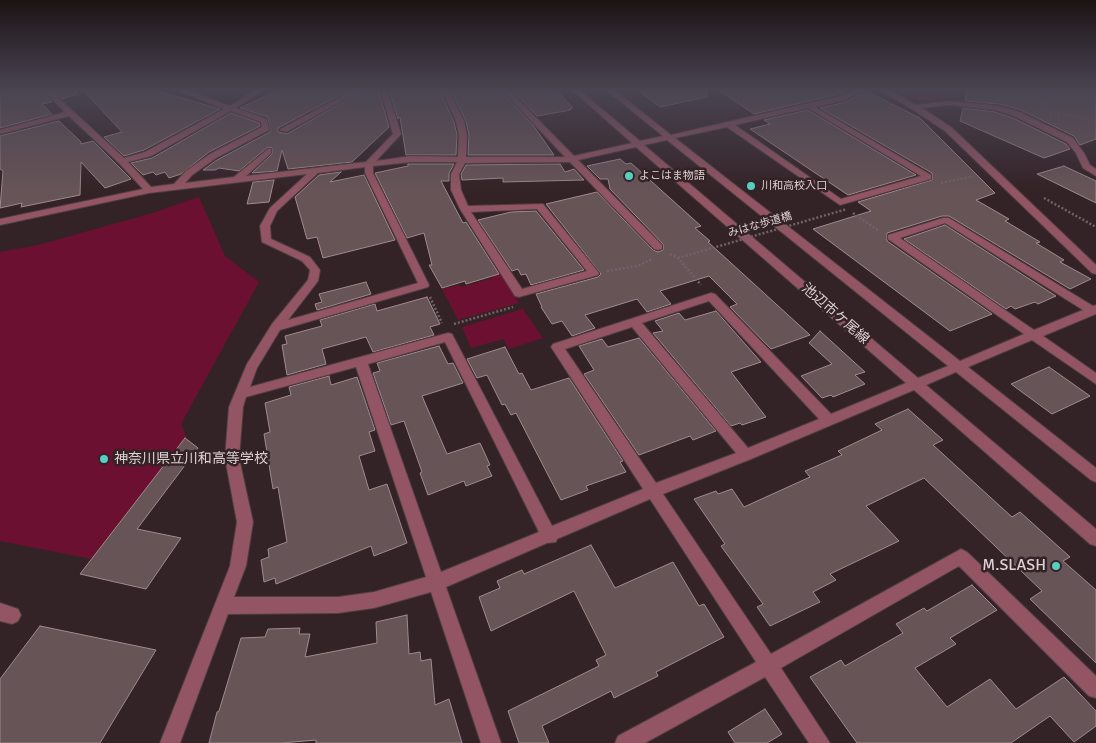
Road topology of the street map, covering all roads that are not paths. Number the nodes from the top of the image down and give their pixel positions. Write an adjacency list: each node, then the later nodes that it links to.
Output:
1 (33, 124): 16 (street)
2 (81, 124): 22 (street)
3 (203, 124): 22 (street)
4 (265, 124): 27 (street)
5 (295, 124): 15 (street)
6 (394, 124): 23 (street)
7 (461, 124): 21 (street)
8 (538, 124): 20 (street)
9 (614, 124): 18 (street, 池辺市ケ尾線)
10 (651, 124): 17 (street)
11 (728, 124): 12 (street); 17 (street)
12 (839, 124)
13 (939, 124): 32 (street)
14 (1036, 124): 25 (street)
15 (283, 130)
16 (0, 132)
17 (668, 137): 18 (street); 40 (street)
18 (638, 144): 20 (street); 42 (street, 池辺市ケ尾線)
19 (268, 151): 26 (street)
20 (572, 158): 21 (street); 31 (street)
21 (462, 160): 23 (street); 29 (street)
22 (122, 161): 28 (street)
23 (369, 163): 24 (street); 37 (street)
24 (315, 171): 26 (street); 37 (street)
25 (1096, 173)
26 (237, 179): 27 (street)
27 (177, 186): 28 (street)
28 (149, 190): 30 (street)
29 (465, 209): 29 (street)
30 (0, 222)
31 (659, 252)
32 (1082, 258): 33 (street); 34 (street)
33 (1096, 258)
34 (1096, 271)
35 (1094, 310): 38 (street); 38 (street)
36 (634, 321): 44 (street); 45 (street); 47 (street)
37 (276, 327): 43 (street)
38 (1032, 335): 40 (street); 41 (street)
39 (361, 362): 43 (street); 48 (street); 50 (street)
40 (957, 366): 42 (street); 46 (street)
41 (1096, 379)
42 (916, 383): 44 (street); 49 (street, 池辺市ケ尾線)
43 (241, 394): 51 (street)
44 (830, 420): 45 (street)
45 (746, 455): 47 (street)
46 (1096, 476)
47 (654, 491): 48 (street); 52 (street)
48 (550, 537): 50 (street)
49 (1096, 539)
50 (436, 584): 51 (street); 55 (street)
51 (222, 606): 54 (street)
52 (769, 665): 53 (street); 56 (street); 57 (street)
53 (1096, 689)
54 (170, 743)
55 (491, 743)
56 (625, 743)
57 (820, 743)

